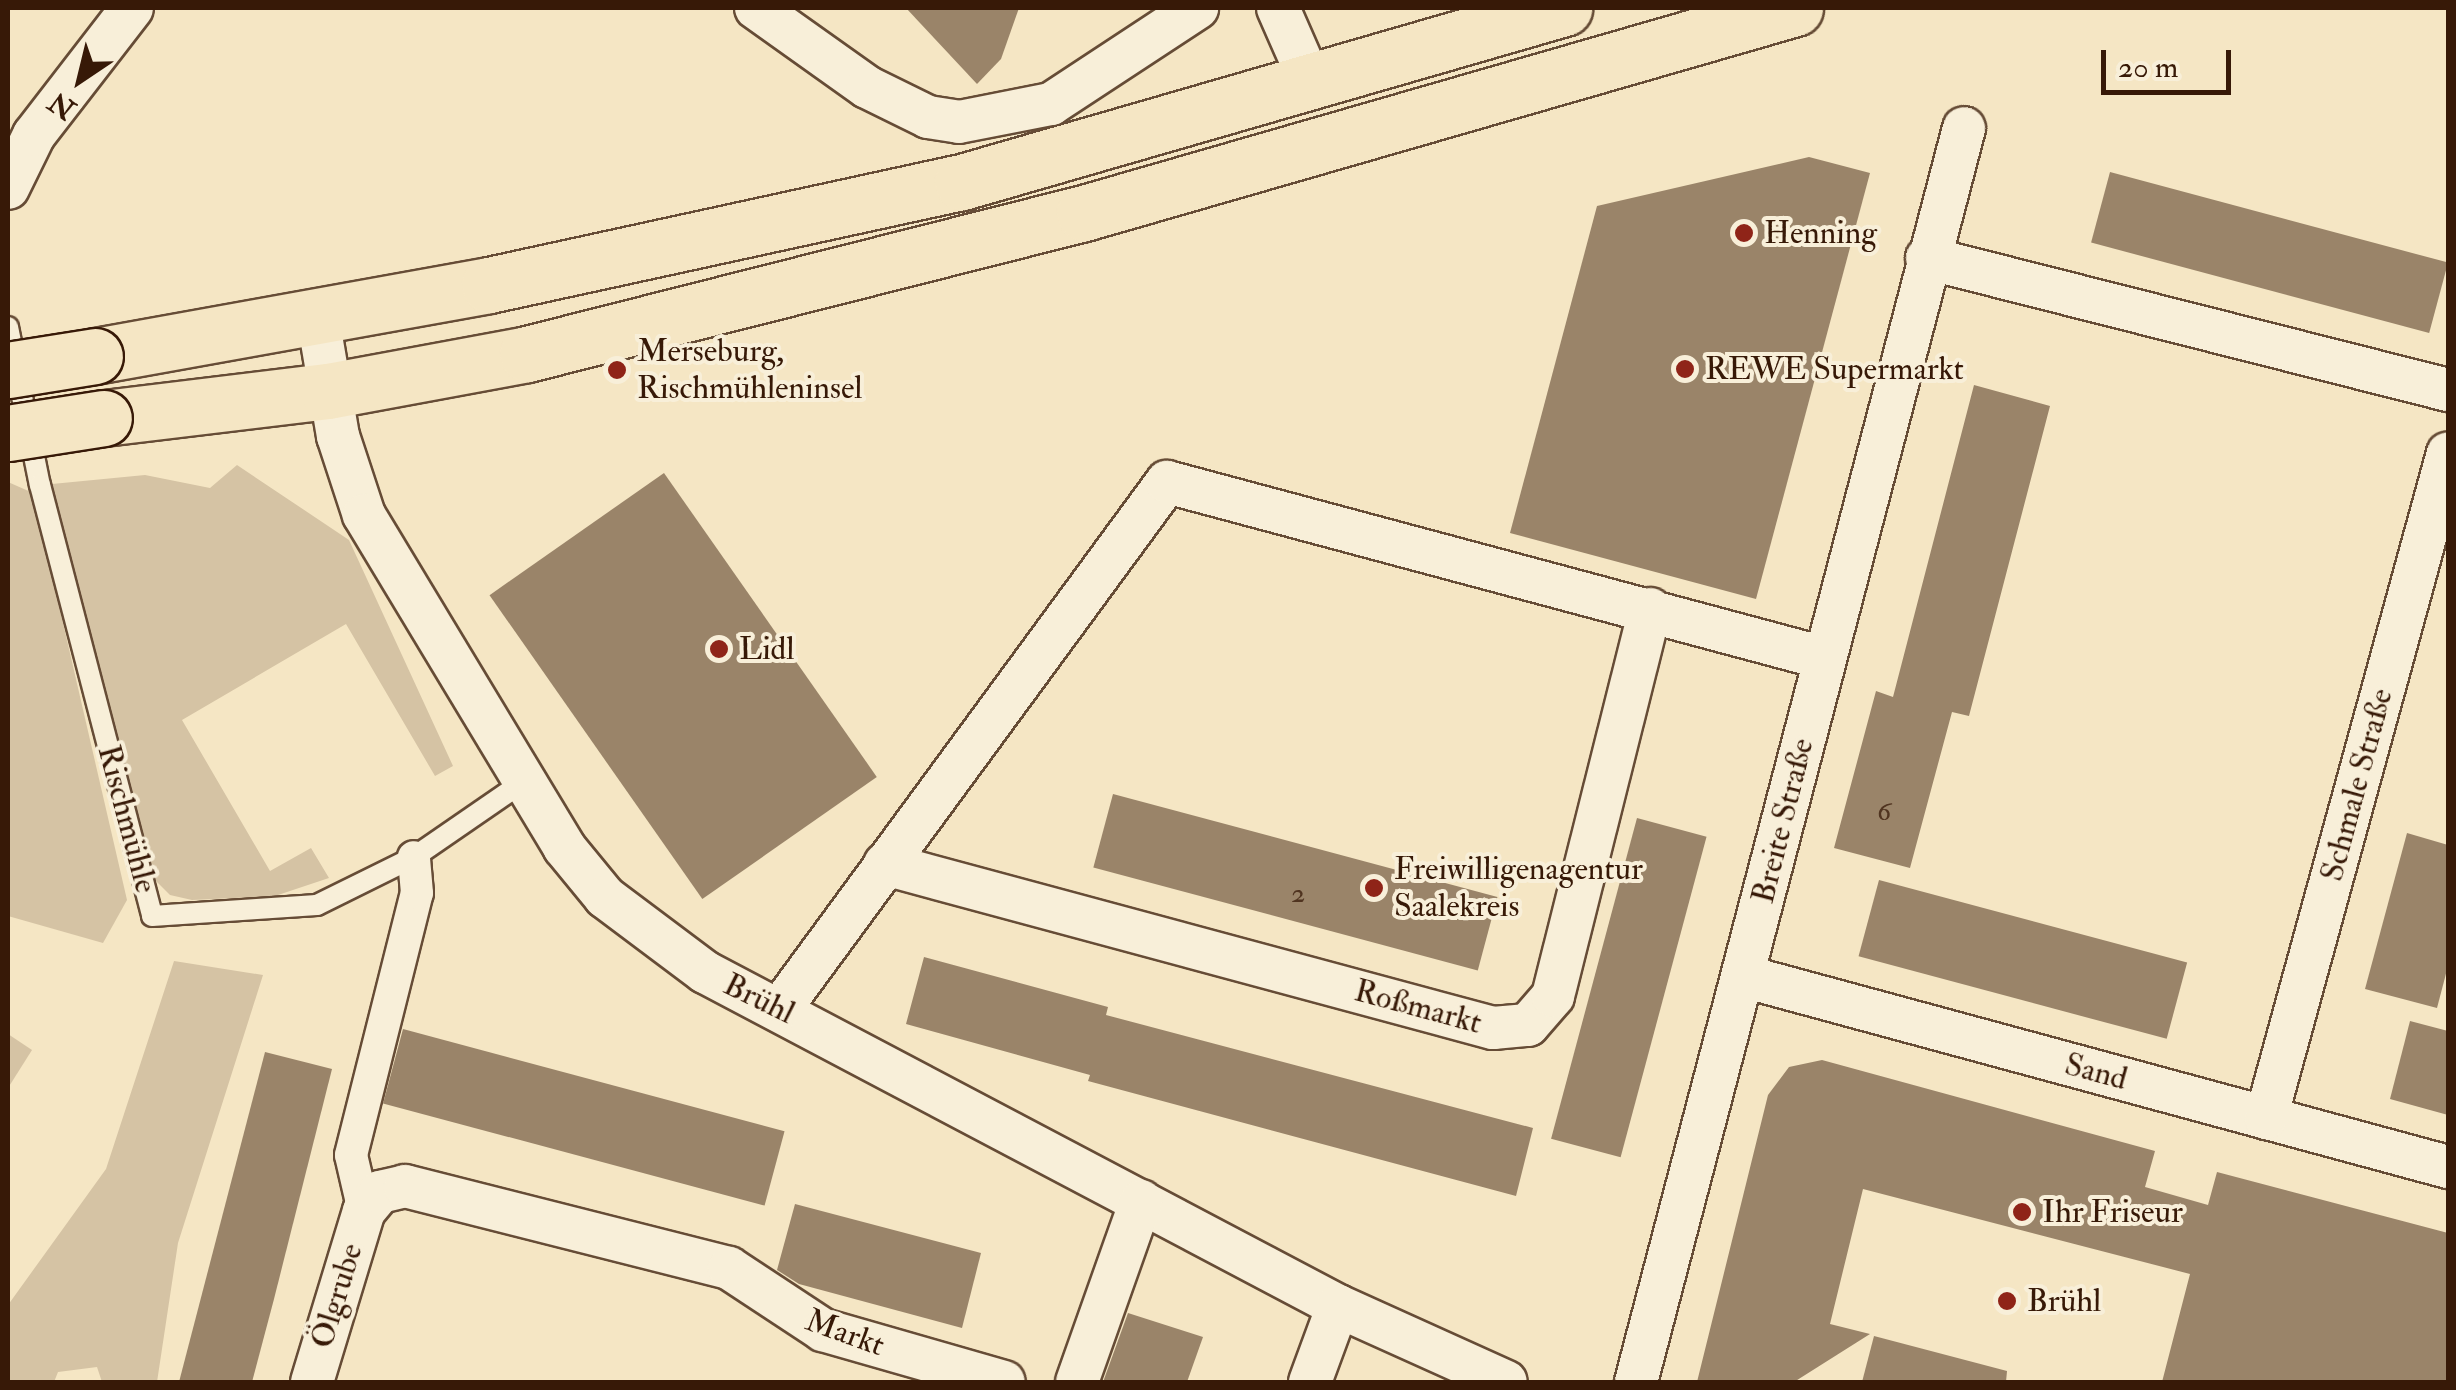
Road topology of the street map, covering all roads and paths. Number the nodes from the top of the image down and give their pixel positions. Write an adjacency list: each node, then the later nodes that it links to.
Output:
1 (132, 8): 9 (street)
2 (756, 8): 3 (street)
3 (1197, 8)
4 (1278, 8): 7 (street)
5 (1564, 8): 7 (main road)
6 (1795, 8): 15 (main road)
7 (1311, 83): 11 (main road)
8 (1964, 128): 10 (street, Breite Straße)
9 (8, 188)
10 (1927, 258): 14 (street); 19 (street, Breite Straße)
11 (318, 318): 13 (main road, bridge); 15 (street, Brühl)
12 (8, 327): 21 (lane, Rischmühle)
13 (8, 370)
14 (2448, 390)
15 (328, 391): 16 (main road, bridge); 20 (street, Brühl)
16 (8, 433)
17 (2448, 453): 25 (street, Schmale Straße)
18 (1650, 610): 19 (street); 22 (street); 22 (street, Roßmarkt)
19 (1824, 658): 23 (street, Breite Straße)
20 (523, 782): 21 (lane, Rischmühle); 24 (street, Brühl)
21 (414, 857): 28 (street)
22 (885, 864): 24 (street)
23 (1743, 976): 25 (street, Sand); 35 (street, Breite Straße)
24 (780, 1008): 27 (street, Brühl)
25 (2266, 1118): 26 (street, Sand)
26 (2448, 1168)
27 (1140, 1202): 29 (street, Brühl); 32 (street)
28 (364, 1211): 30 (street, Ölgrube); 31 (street, Markt)
29 (1338, 1306): 33 (street); 34 (street, Brühl)
30 (312, 1382)
31 (1004, 1382)
32 (1077, 1382)
33 (1310, 1382)
34 (1506, 1382)
35 (1636, 1382)

